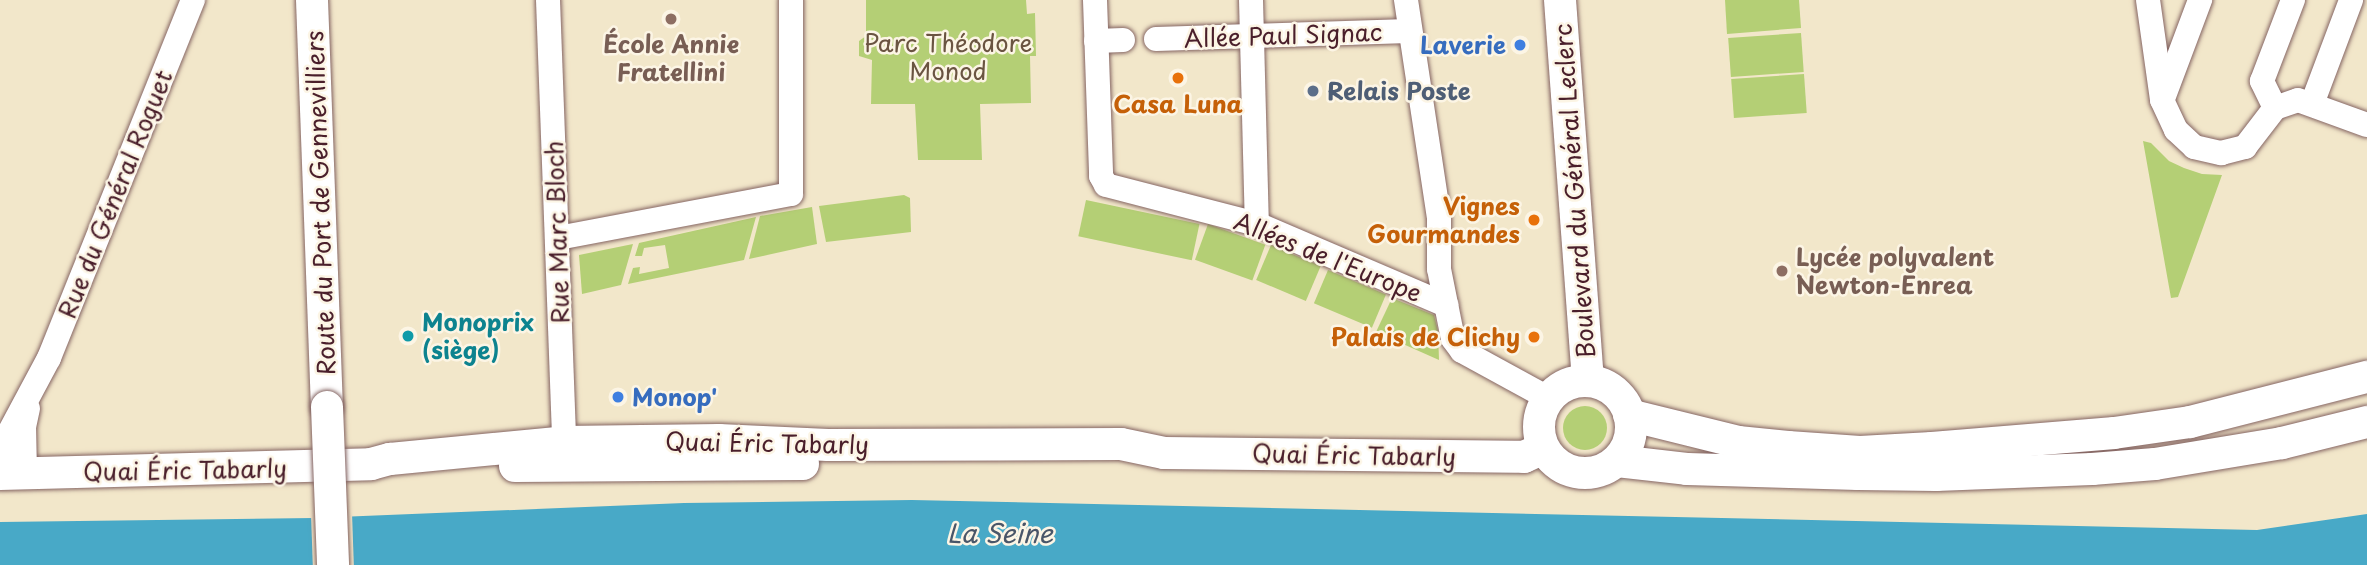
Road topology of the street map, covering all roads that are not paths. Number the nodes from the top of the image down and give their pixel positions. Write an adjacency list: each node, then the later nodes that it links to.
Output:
1 (194, 0): 36 (street, Rue du Général Roguet)
2 (312, 0): 37 (main road, Route du Port de Gennevilliers, bridge)
3 (548, 0): 23 (street, Rue Marc Bloch)
4 (791, 0): 23 (street)
5 (1095, 0): 17 (street)
6 (1251, 0): 14 (street)
7 (1406, 0): 13 (street)
8 (1560, 0): 28 (main road, Boulevard du Général Leclerc)
9 (2148, 0): 18 (street)
10 (2200, 0): 18 (street)
11 (2292, 0): 20 (street)
12 (2351, 0): 19 (street)
13 (1409, 31): 14 (street, Allée Paul Signac); 24 (street)
14 (1252, 37): 15 (street, Allée Paul Signac); 22 (street)
15 (1156, 39)
16 (1123, 40): 17 (street)
17 (1096, 41): 22 (street, Allées de l'Europe)
18 (2162, 100): 20 (street)
19 (2312, 104): 20 (street); 21 (street)
20 (2275, 108)
21 (2367, 125)
22 (1257, 223): 25 (street, Allées de l'Europe)
23 (558, 238): 33 (street, Rue Marc Bloch)
24 (1439, 269): 25 (street); 26 (street)
25 (1413, 290): 26 (street, Allées de l'Europe)
26 (1446, 305): 29 (street, Allées de l'Europe)
27 (2367, 377): 30 (main road)
28 (1588, 381): 29 (main road); 30 (main road)
29 (1549, 398): 32 (main road)
30 (1629, 415): 35 (main road)
31 (2367, 422): 35 (main road)
32 (1543, 448): 34 (main road, Quai Éric Tabarly); 35 (main road)
33 (565, 453): 34 (main road, Quai Éric Tabarly); 34 (main road, Quai Éric Tabarly); 36 (main road, Quai Éric Tabarly)
34 (1164, 453)
35 (1618, 460)
36 (9, 474)
37 (333, 565)

